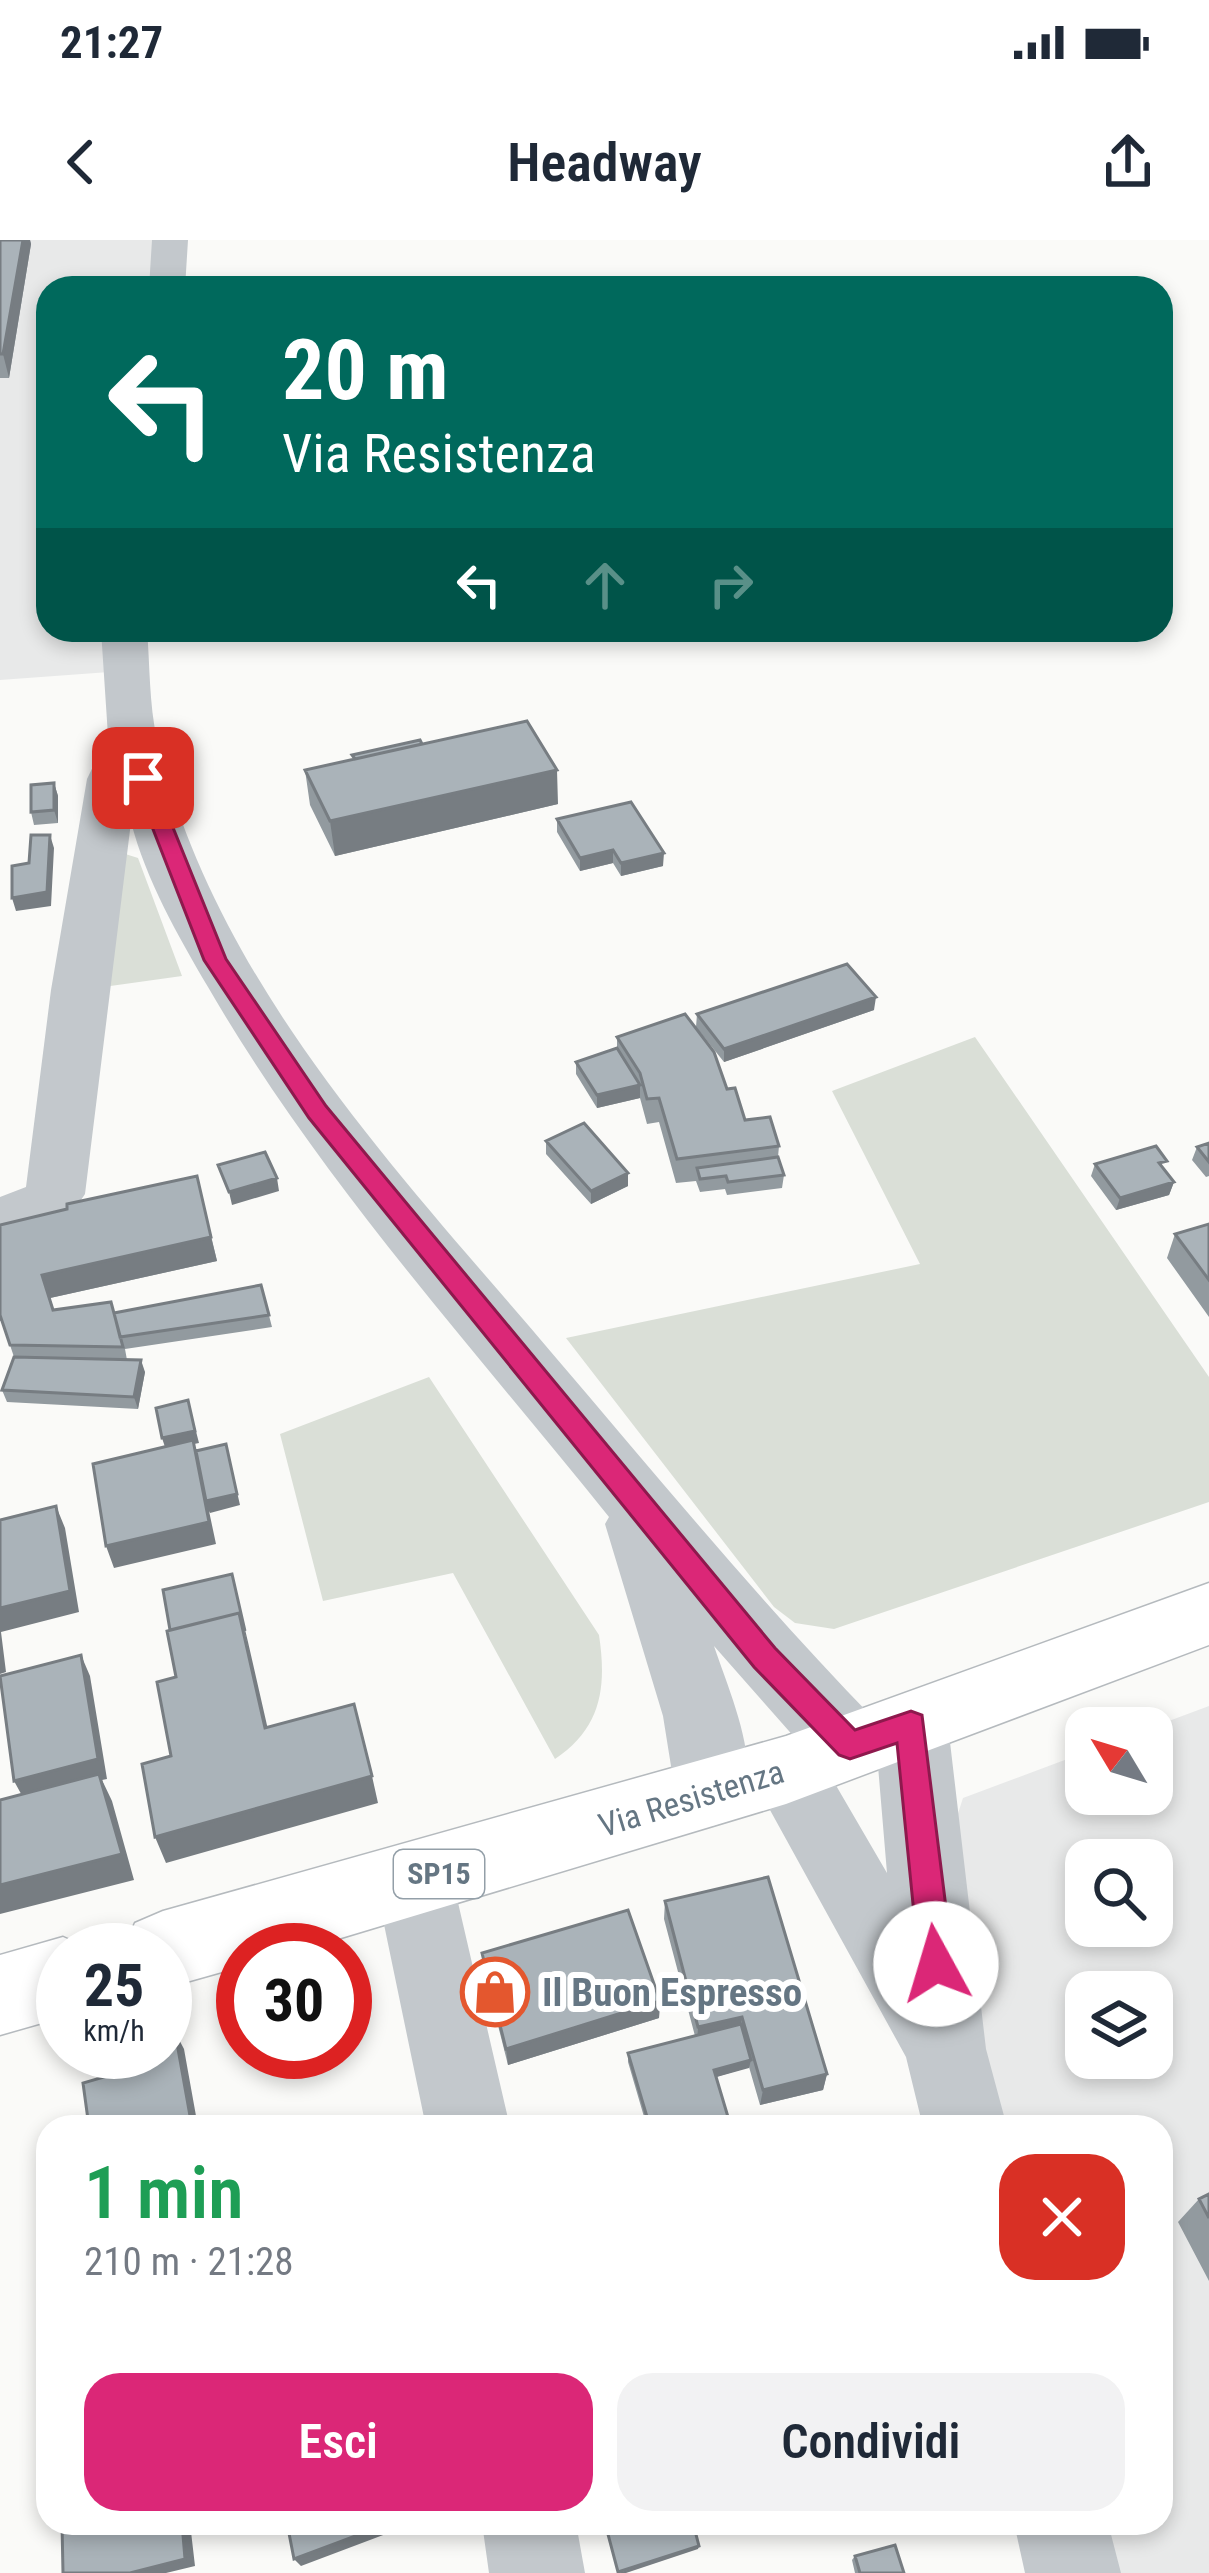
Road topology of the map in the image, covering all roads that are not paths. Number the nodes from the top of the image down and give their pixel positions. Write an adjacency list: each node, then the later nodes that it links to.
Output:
1 (170, 240): 2 (street)
2 (168, 276)
3 (124, 642): 4 (street)
4 (131, 738): 5 (street); 6 (street)
5 (0, 1220)
6 (629, 1492): 8 (street); 9 (street)
7 (1209, 1614): 8 (main road, Via Resistenza / SP15)
8 (849, 1747): 9 (main road, Via Resistenza / SP15); 14 (street); 14 (street)
9 (712, 1791): 10 (main road, Via Resistenza / SP15)
10 (414, 1881): 11 (main road, Via Resistenza / SP15); 15 (street)
11 (192, 1942)
12 (36, 1985): 13 (main road)
13 (0, 1995)
14 (945, 2049): 16 (street)
15 (465, 2115)
16 (962, 2115)
17 (531, 2535): 19 (street)
18 (1063, 2535): 20 (street)
19 (537, 2573)
20 (1072, 2573)

